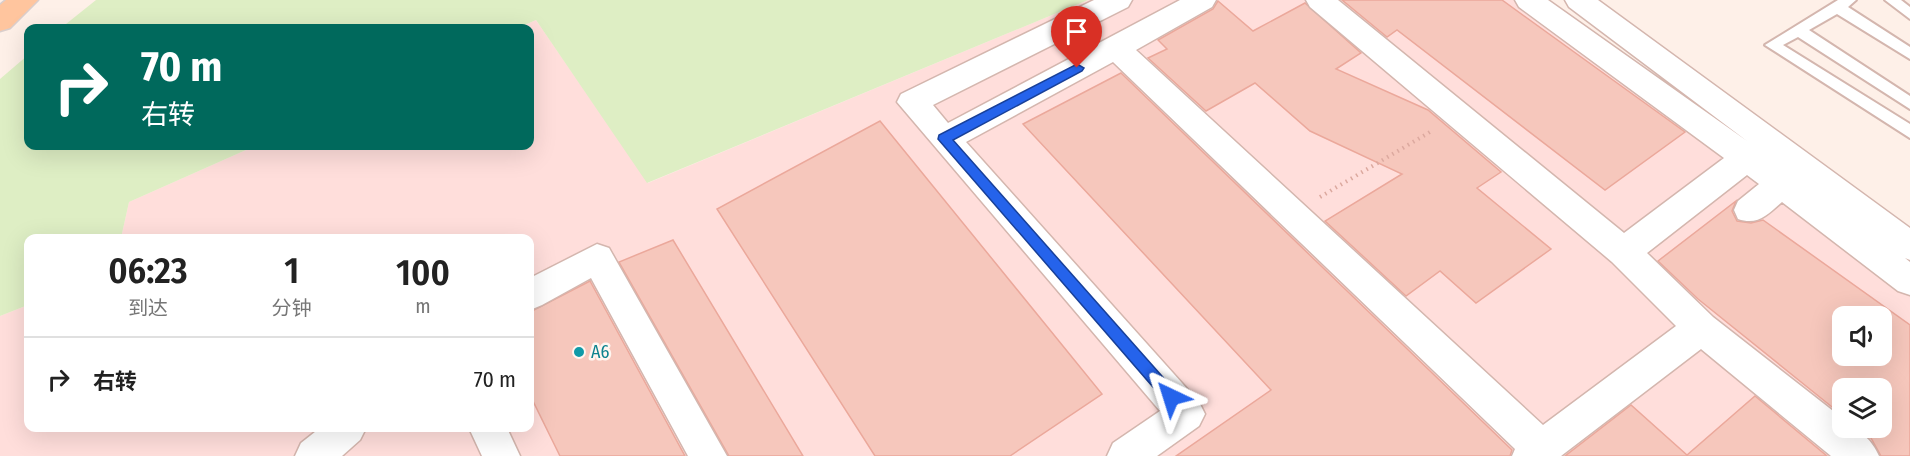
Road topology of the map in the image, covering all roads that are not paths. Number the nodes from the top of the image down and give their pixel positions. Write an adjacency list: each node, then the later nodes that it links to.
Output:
1 (24, 0): 10 (main road)
2 (1118, 0): 16 (street)
3 (1202, 0): 12 (street)
4 (1320, 0): 21 (street)
5 (1529, 0): 17 (street)
6 (1579, 0): 20 (street)
7 (1892, 0): 9 (lane)
8 (1843, 3): 11 (lane); 13 (lane)
9 (1910, 14)
10 (0, 21)
11 (1798, 30): 14 (lane); 15 (lane)
12 (1116, 48): 16 (street); 27 (street)
13 (1910, 54)
14 (1910, 103)
15 (1910, 132)
16 (944, 139): 31 (street)
17 (1747, 158): 18 (street); 21 (street)
18 (1782, 184): 19 (street); 22 (street)
19 (1750, 210)
20 (1910, 246)
21 (1624, 252): 24 (street)
22 (1910, 281)
23 (534, 293): 30 (street)
24 (1701, 328): 27 (street); 32 (street)
25 (342, 432): 28 (street)
26 (491, 432): 29 (street)
27 (1536, 452)
28 (314, 456)
29 (501, 456)
30 (708, 456)
31 (1126, 456)
32 (1860, 456)

